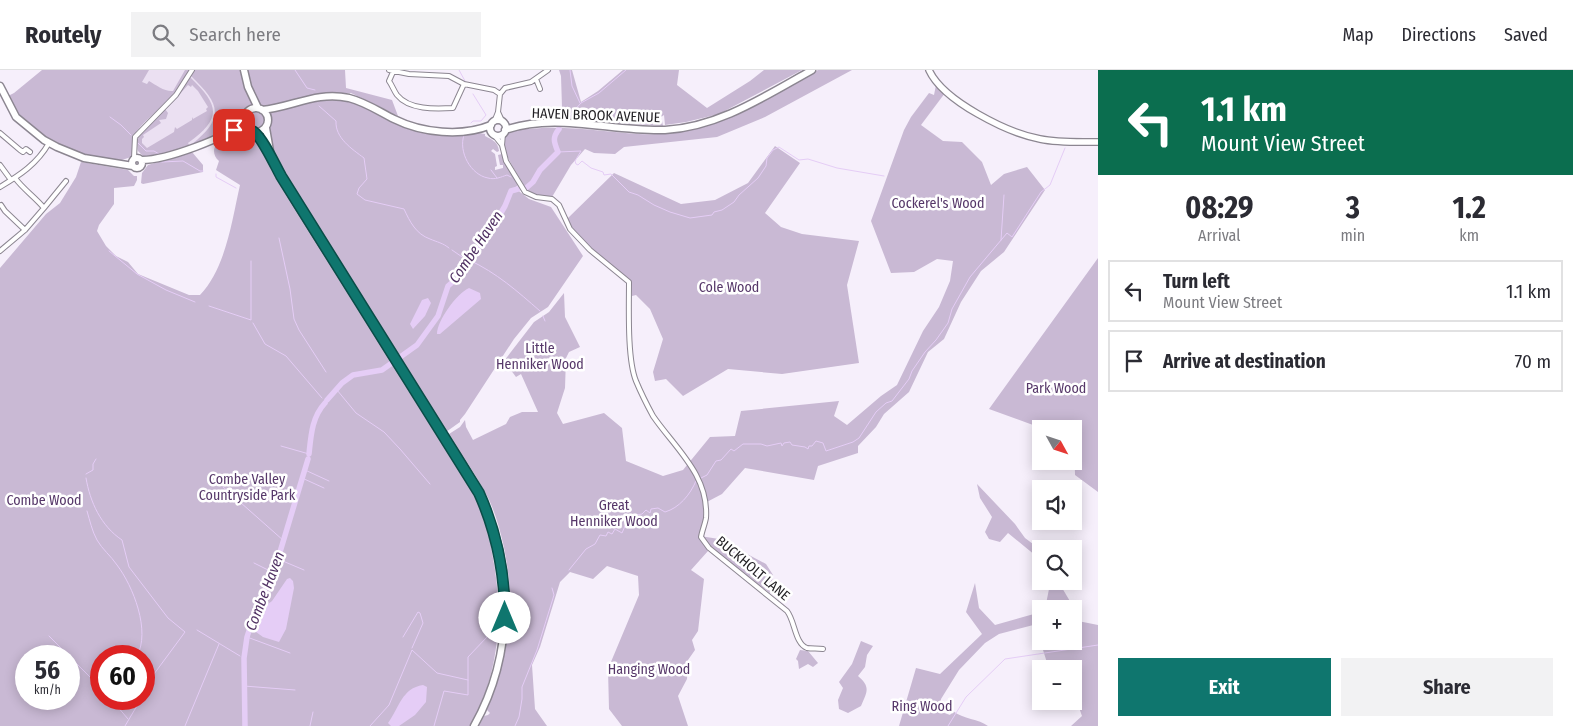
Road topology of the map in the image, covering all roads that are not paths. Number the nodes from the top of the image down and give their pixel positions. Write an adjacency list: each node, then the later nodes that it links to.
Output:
1 (192, 70): 33 (street)
2 (244, 70): 11 (main road)
3 (812, 70): 22 (main road, HAVEN BROOK AVENUE)
4 (929, 70): 28 (street)
5 (391, 71): 7 (street); 9 (street)
6 (544, 71): 8 (street)
7 (415, 72): 9 (street)
8 (536, 80): 12 (street); 13 (street)
9 (464, 84): 13 (street)
10 (0, 86): 29 (main road)
11 (248, 87): 15 (main road); 16 (main road)
12 (540, 89)
13 (500, 94): 17 (street)
14 (283, 106): 15 (main road); 18 (main road); 23 (main road)
15 (260, 109): 16 (main road); 18 (main road)
16 (247, 112): 19 (main road)
17 (498, 112): 20 (street); 22 (street)
18 (268, 120): 21 (main road)
19 (244, 121): 24 (main road); 25 (main road)
20 (492, 123): 22 (main road); 23 (main road); 26 (main road)
21 (266, 128): 24 (main road); 32 (main road)
22 (504, 128): 26 (main road); 30 (street, BUCKHOLT LANE)
23 (478, 130): 26 (main road)
24 (252, 131): 25 (main road); 32 (main road)
25 (227, 134): 33 (main road)
26 (493, 134): 30 (street, BUCKHOLT LANE)
27 (1, 136): 31 (street)
28 (1098, 142)
29 (49, 143): 33 (main road); 35 (street)
30 (502, 145): 44 (street, BUCKHOLT LANE)
31 (30, 152)
32 (271, 157): 45 (main road)
33 (137, 160)
34 (0, 165): 35 (street)
35 (13, 179): 37 (street); 40 (street)
36 (66, 182): 40 (street)
37 (0, 187)
38 (8, 205): 39 (street)
39 (3, 208): 41 (street); 42 (street)
40 (44, 208): 42 (street)
41 (0, 215)
42 (25, 230): 43 (street)
43 (0, 251)
44 (823, 649)
45 (474, 726)

